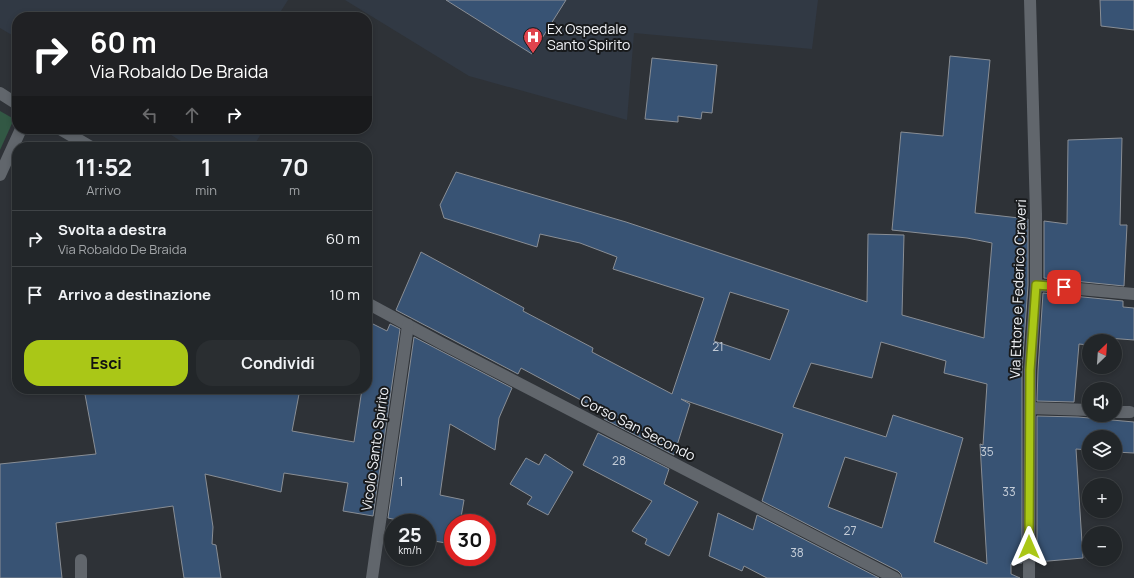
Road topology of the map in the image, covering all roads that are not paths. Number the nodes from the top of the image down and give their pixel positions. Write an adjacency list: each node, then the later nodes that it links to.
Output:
1 (1031, 1): 8 (street, Via Ettore e Federico Craveri)
2 (0, 93): 3 (street)
3 (12, 101)
4 (69, 134): 5 (street)
5 (83, 142)
6 (12, 148): 7 (street)
7 (0, 174)
8 (1036, 285): 9 (street); 12 (street, Via Ettore e Federico Craveri)
9 (1134, 294)
10 (372, 306): 11 (street, Corso San Secondo)
11 (408, 325): 18 (street, Vicolo Santo Spirito); 19 (street, Corso San Secondo)
12 (1030, 408): 13 (street); 20 (street, Via Ettore e Federico Craveri)
13 (1082, 410)
14 (1122, 412): 15 (street)
15 (1130, 412)
16 (81, 560): 17 (street)
17 (81, 578)
18 (372, 578)
19 (895, 578)
20 (1029, 578)

